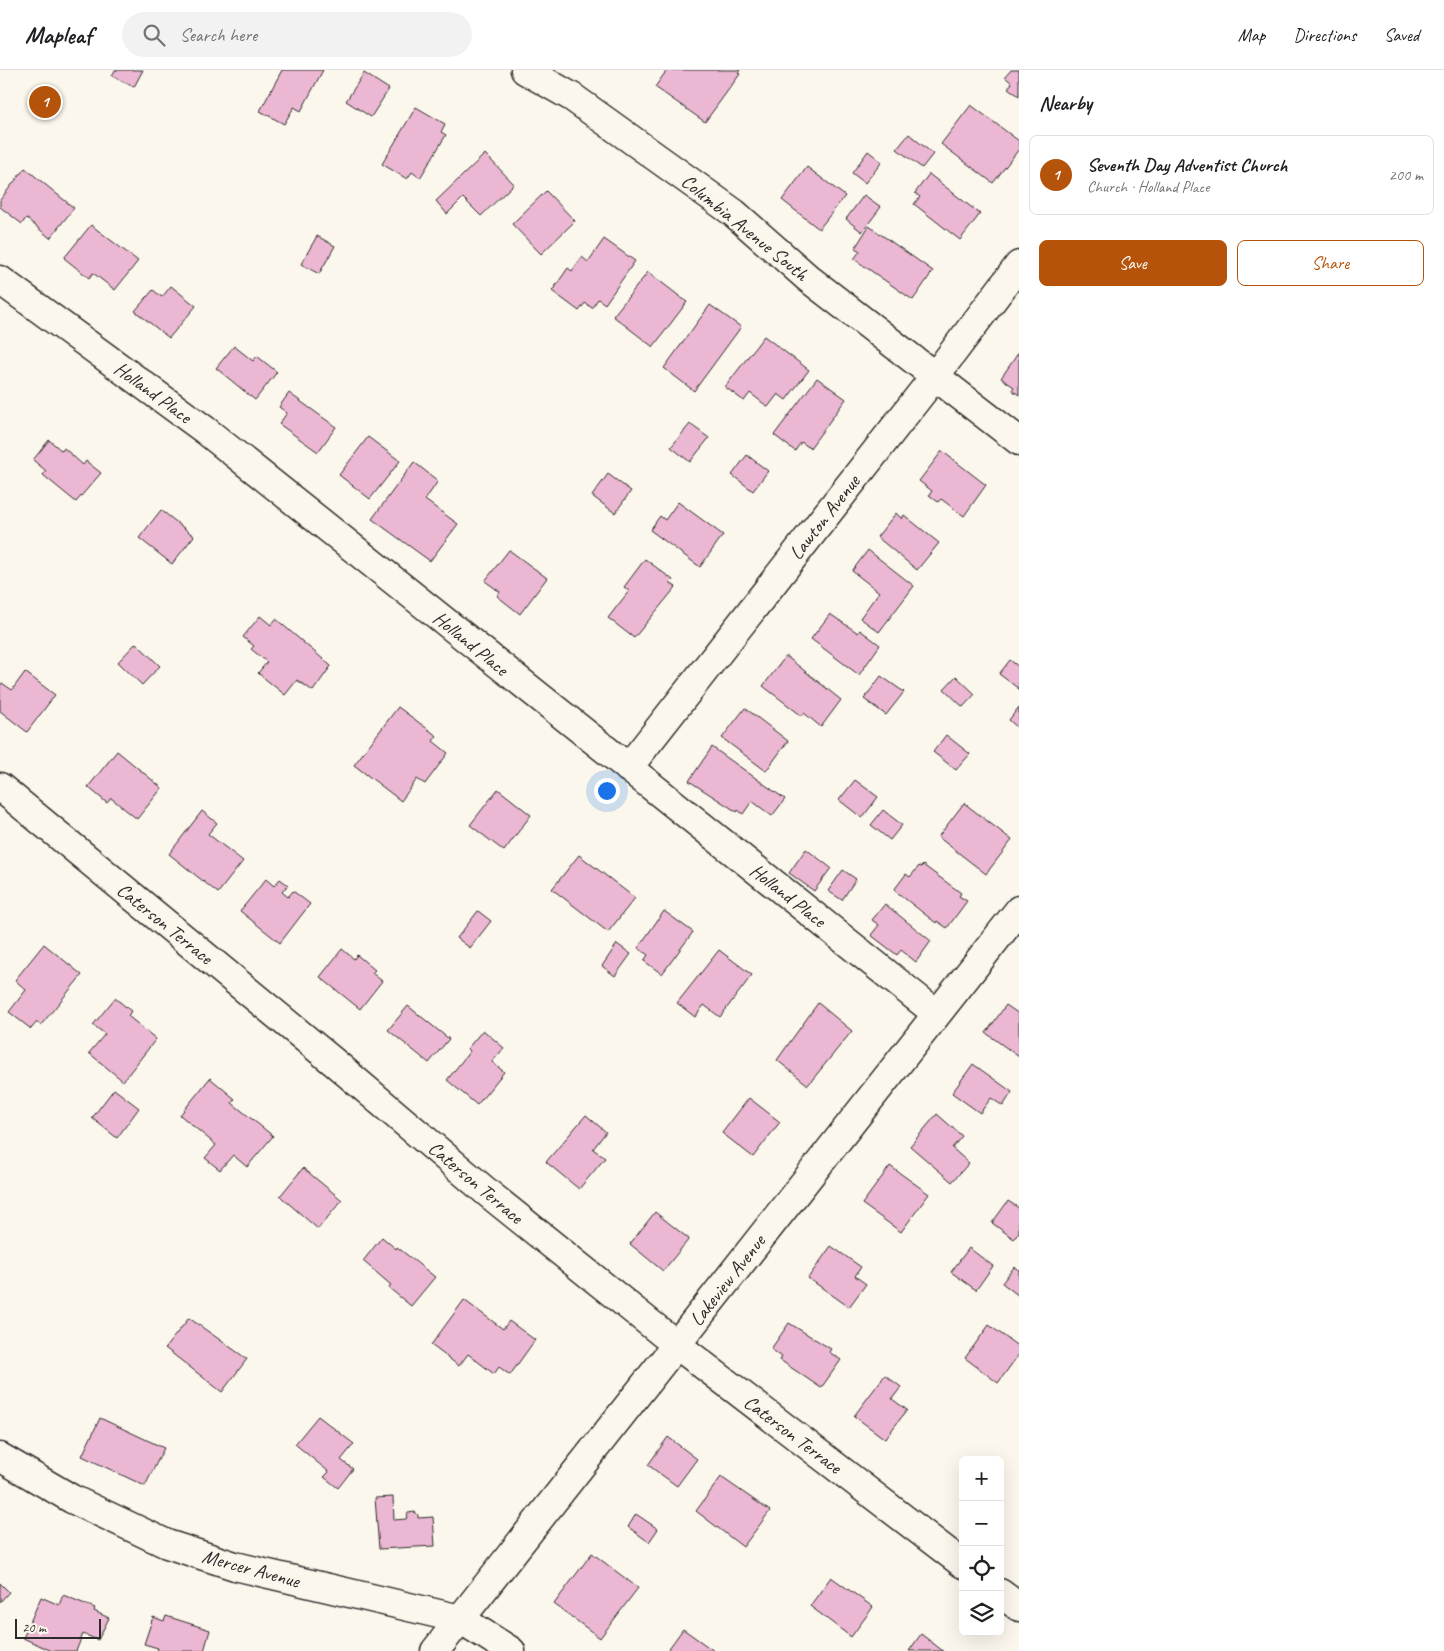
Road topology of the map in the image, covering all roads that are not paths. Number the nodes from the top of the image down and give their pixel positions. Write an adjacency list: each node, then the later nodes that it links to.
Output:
1 (526, 70): 4 (street, Columbia Avenue South)
2 (1019, 265): 4 (street, Lawton Avenue)
3 (4, 289): 6 (street, Holland Place)
4 (935, 376): 5 (street, Columbia Avenue South); 6 (street, Lawton Avenue)
5 (1019, 441)
6 (628, 768): 9 (street, Holland Place)
7 (0, 786): 10 (street, Caterson Terrace)
8 (1019, 910): 9 (street, Lakeview Avenue)
9 (936, 1014): 10 (street, Lakeview Avenue)
10 (676, 1345): 12 (street, Caterson Terrace); 15 (street, Lakeview Avenue)
11 (0, 1457): 15 (street, Mercer Avenue)
12 (959, 1561)
13 (1004, 1596): 14 (street)
14 (1019, 1607)
15 (460, 1619): 16 (street, Lakeview Avenue); 17 (street, Mercer Avenue)
16 (435, 1651)
17 (511, 1651)

